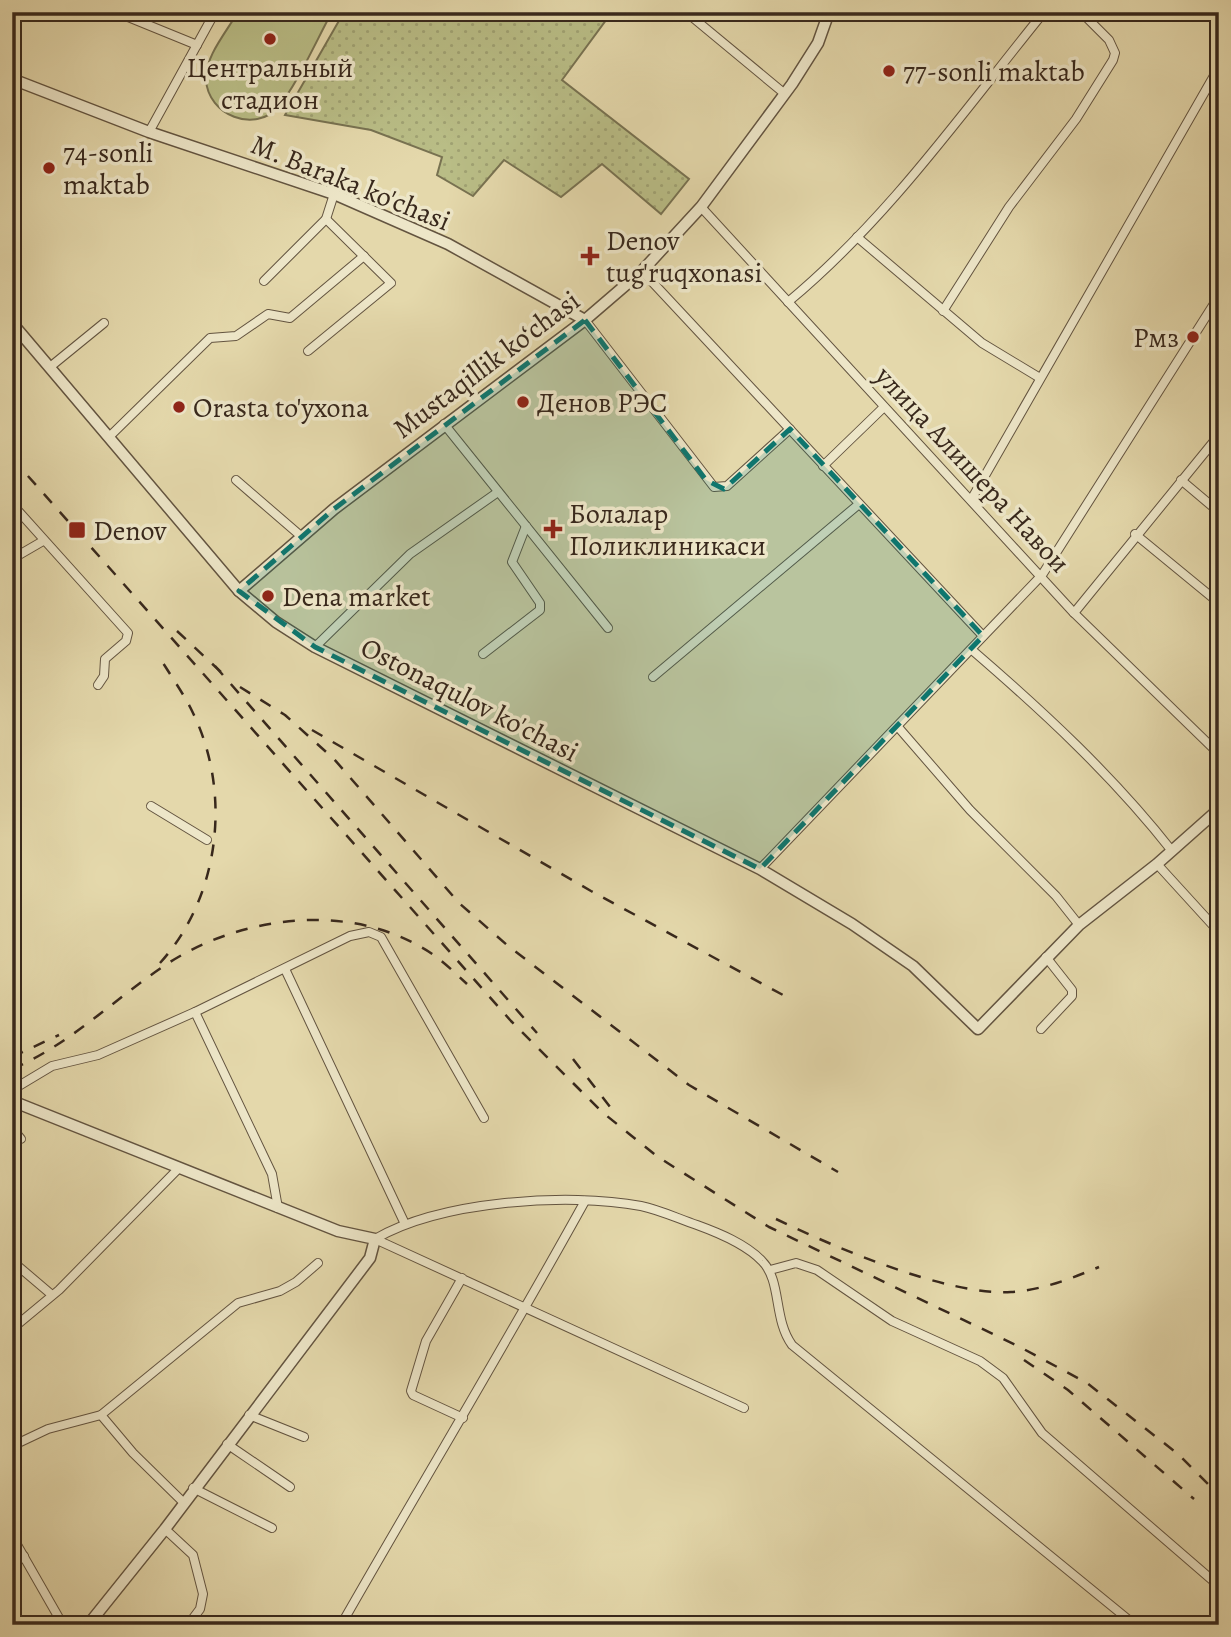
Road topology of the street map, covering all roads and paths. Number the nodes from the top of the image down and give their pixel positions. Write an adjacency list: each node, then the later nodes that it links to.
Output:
1 (116, 12): 8 (street)
2 (215, 12): 8 (street)
3 (686, 12): 11 (street)
4 (829, 12): 11 (street, Mustaqillik ko‘chasi)
5 (1028, 12): 7 (street)
6 (1081, 12): 22 (street)
7 (1041, 15): 16 (street)
8 (197, 45): 12 (street)
9 (1219, 67): 28 (street)
10 (12, 79): 12 (street, M. Baraka ko'chasi)
11 (785, 94): 14 (street, Mustaqillik ko‘chasi)
12 (149, 132): 13 (street, M. Baraka ko'chasi)
13 (334, 194): 15 (street); 23 (street, M. Baraka ko'chasi)
14 (701, 207): 18 (street, Mustaqillik ko‘chasi); 21 (street, улица Алишера Навои)
15 (326, 219): 17 (street); 19 (street)
16 (857, 237): 21 (street); 22 (street)
17 (364, 256): 26 (street); 33 (street)
18 (642, 271): 23 (street, Mustaqillik ko‘chasi); 31 (street)
19 (264, 281)
20 (1219, 296): 47 (street)
21 (788, 302): 29 (street, улица Алишера Навои)
22 (943, 311): 28 (street)
23 (584, 320): 30 (street, Mustaqillik ko‘chasi); 31 (street)
24 (12, 323): 27 (street, Ostonaqulov ko'chasi)
25 (104, 323): 27 (street)
26 (308, 351)
27 (50, 367): 33 (street, Ostonaqulov ko'chasi)
28 (1040, 377): 38 (street)
29 (884, 407): 34 (street); 38 (street, улица Алишера Навои)
30 (444, 424): 37 (street); 44 (street, Mustaqillik ko‘chasi)
31 (790, 429): 34 (street)
32 (1219, 435): 36 (street)
33 (109, 437): 48 (street, Ostonaqulov ko'chasi)
34 (823, 466): 40 (street)
35 (236, 480): 44 (street)
36 (1181, 480): 41 (street); 43 (street)
37 (498, 492): 42 (street); 53 (street)
38 (971, 500): 47 (street, улица Алишера Навои)
39 (12, 504): 45 (street)
40 (859, 504): 52 (street); 56 (street)
41 (1219, 512)
42 (526, 526): 51 (street); 55 (street)
43 (1135, 534): 49 (street); 50 (street)
44 (302, 537): 48 (street, Mustaqillik ko‘chasi)
45 (43, 541): 46 (street); 57 (street)
46 (12, 559)
47 (1042, 575): 50 (street, улица Алишера Навои); 52 (street)
48 (239, 591): 53 (street, Ostonaqulov ko'chasi)
49 (1219, 603)
50 (1074, 613): 59 (street, улица Алишера Навои)
51 (608, 628)
52 (983, 636): 54 (street)
53 (315, 647): 65 (street, Ostonaqulov ko'chasi)
54 (972, 650): 58 (street); 63 (street)
55 (483, 654)
56 (653, 677)
57 (98, 685)
58 (898, 727): 65 (street); 66 (street)
59 (1219, 754)
60 (151, 806): 62 (street)
61 (1219, 809): 63 (street)
62 (207, 840)
63 (1172, 851): 64 (street)
64 (1157, 864): 66 (street); 67 (street)
65 (760, 869): 68 (street, Ostonaqulov ko'chasi)
66 (1079, 925): 68 (street)
67 (1219, 932)
68 (1046, 957): 71 (street)
69 (285, 969): 70 (street); 74 (street); 80 (street)
70 (195, 1012): 72 (street); 79 (street)
71 (1041, 1029)
72 (12, 1090)
73 (12, 1101): 77 (street)
74 (484, 1118)
75 (12, 1128): 76 (street)
76 (21, 1139)
77 (179, 1168): 79 (street); 86 (street)
78 (585, 1201): 80 (street); 84 (street); 87 (street)
79 (278, 1208): 81 (street)
80 (405, 1224): 81 (street)
81 (375, 1239): 85 (street); 91 (street)
82 (318, 1263): 90 (street)
83 (14, 1265): 86 (street)
84 (770, 1270): 104 (street); 109 (street)
85 (462, 1278): 87 (street); 92 (street)
86 (52, 1295): 88 (street)
87 (526, 1308): 89 (street); 92 (street)
88 (12, 1329)
89 (744, 1408)
90 (101, 1415): 95 (street); 98 (street)
91 (249, 1415): 93 (street); 94 (street)
92 (463, 1418): 108 (street)
93 (304, 1437)
94 (227, 1444): 96 (street); 97 (street)
95 (12, 1446)
96 (290, 1487)
97 (193, 1488): 98 (street); 99 (street)
98 (183, 1502): 100 (street)
99 (272, 1528)
100 (165, 1529): 106 (street); 107 (street)
101 (12, 1535): 102 (street)
102 (24, 1556): 103 (street); 105 (street)
103 (12, 1566)
104 (1219, 1586)
105 (63, 1625)
106 (88, 1625)
107 (188, 1625)
108 (341, 1625)
109 (1135, 1625)

